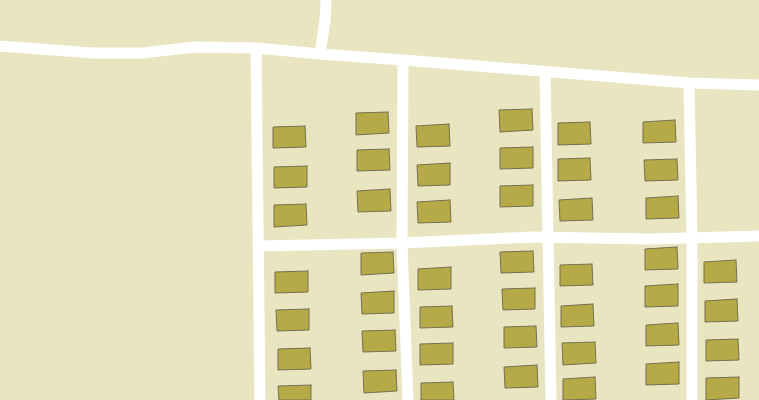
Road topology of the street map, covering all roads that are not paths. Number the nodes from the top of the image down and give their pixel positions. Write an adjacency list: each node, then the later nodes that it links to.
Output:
1 (326, 0): 4 (street)
2 (0, 46): 3 (street)
3 (256, 48): 4 (street); 13 (street)
4 (320, 54): 5 (street)
5 (403, 60): 6 (street); 12 (street)
6 (545, 72): 7 (street); 10 (street)
7 (689, 83): 8 (street); 11 (street)
8 (759, 85)
9 (759, 236): 11 (street)
10 (548, 237): 11 (street); 12 (street); 16 (street)
11 (692, 238): 17 (street)
12 (402, 243): 13 (street); 15 (street)
13 (258, 246): 14 (street)
14 (260, 400)
15 (408, 400)
16 (550, 400)
17 (692, 400)

